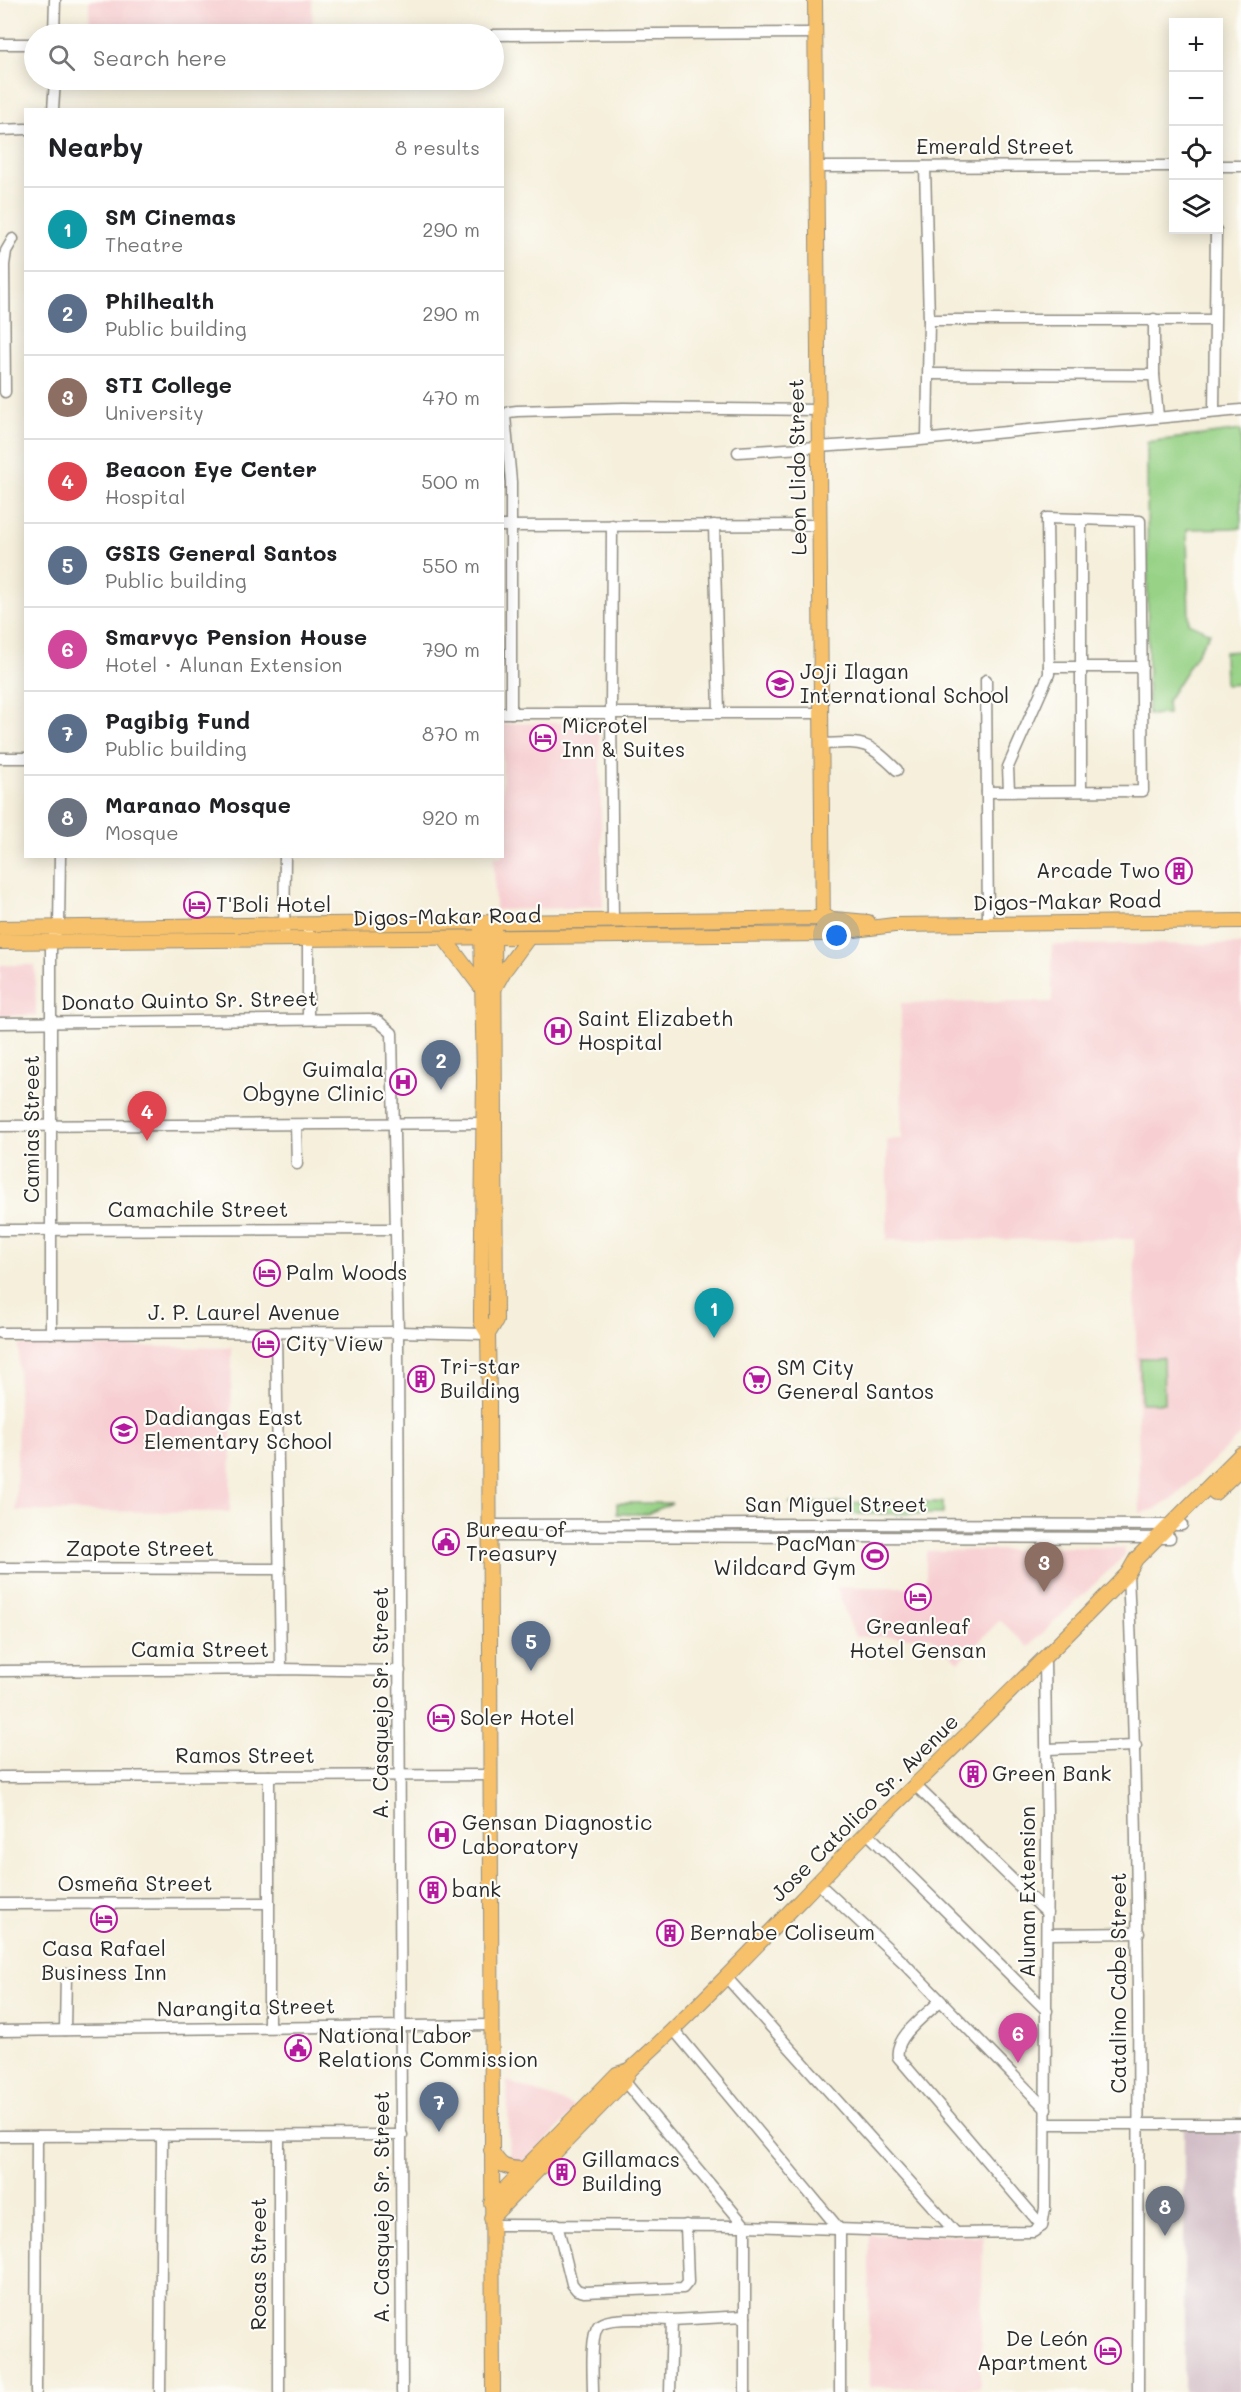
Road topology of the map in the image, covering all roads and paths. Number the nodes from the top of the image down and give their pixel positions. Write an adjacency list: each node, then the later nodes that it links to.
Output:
1 (55, 0): 3 (street)
2 (815, 0): 4 (main road, Leon Llido Street)
3 (54, 24)
4 (814, 33): 5 (street); 15 (main road, Leon Llido Street)
5 (504, 35)
6 (0, 44): 7 (street)
7 (24, 44)
8 (54, 90): 9 (street)
9 (53, 108)
10 (0, 129): 11 (street)
11 (24, 129)
12 (1169, 166): 16 (street, Emerald Street)
13 (1223, 166): 14 (street)
14 (1241, 166)
15 (816, 167): 16 (street, Emerald Street); 26 (main road, Leon Llido Street)
16 (925, 167): 20 (street)
17 (1216, 234): 21 (street)
18 (13, 239): 22 (street)
19 (1154, 319): 20 (street); 21 (street); 24 (street)
20 (929, 320): 23 (street)
21 (1214, 320): 28 (street)
22 (2, 329): 25 (street)
23 (929, 374): 24 (street); 30 (street)
24 (1154, 375): 29 (street)
25 (5, 392)
26 (818, 410): 31 (main road, Leon Llido Street); 37 (street)
27 (1241, 410): 28 (street)
28 (1214, 412): 29 (street)
29 (1158, 416): 30 (street)
30 (927, 439): 31 (street)
31 (819, 447): 32 (street); 36 (main road, Leon Llido Street)
32 (738, 452)
33 (1081, 519): 38 (street); 39 (street); 40 (street)
34 (612, 525): 35 (street); 37 (street); 42 (street)
35 (714, 525): 36 (street); 43 (street)
36 (819, 525): 45 (main road, Leon Llido Street)
37 (506, 526): 44 (street)
38 (1081, 666): 39 (street); 40 (street); 53 (street)
39 (1049, 667): 50 (street)
40 (1142, 667): 53 (street)
41 (986, 680): 49 (street)
42 (611, 712): 43 (street); 44 (street); 58 (street)
43 (719, 712): 45 (street)
44 (507, 713)
45 (822, 713): 46 (main road, Leon Llido Street)
46 (822, 744): 51 (street); 57 (main road, Leon Llido Street)
47 (0, 758): 48 (street)
48 (24, 758)
49 (987, 767): 50 (street); 54 (street)
50 (1008, 767): 52 (street)
51 (897, 770)
52 (1009, 791): 53 (street); 54 (street)
53 (1081, 791)
54 (987, 792): 61 (street)
55 (60, 858): 64 (street)
56 (285, 858): 62 (street)
57 (823, 918): 58 (main road, Digos-Makar Road); 63 (main road, Digos-Makar Road); 67 (main road, Leon Llido Street)
58 (613, 921): 60 (main road, Digos-Makar Road)
59 (1241, 921): 61 (main road, Digos-Makar Road)
60 (487, 922): 66 (main road, Digos-Makar Road); 70 (main road)
61 (988, 924): 63 (main road, Digos-Makar Road)
62 (284, 925): 64 (main road, Digos-Makar Road); 66 (main road, Digos-Makar Road); 71 (street)
63 (894, 925): 67 (main road, Digos-Makar Road)
64 (60, 927): 65 (main road, Digos-Makar Road); 72 (street)
65 (0, 928)
66 (308, 932): 69 (main road, Digos-Makar Road); 71 (main road, Digos-Makar Road); 75 (street)
67 (823, 934): 68 (main road, Digos-Makar Road)
68 (529, 937): 70 (main road, Digos-Makar Road); 74 (main road)
69 (444, 938): 70 (main road, Digos-Makar Road); 74 (main road)
70 (488, 938): 74 (main road)
71 (284, 939): 72 (main road, Digos-Makar Road)
72 (51, 941): 73 (main road, Digos-Makar Road); 77 (street, Camias Street)
73 (0, 942)
74 (488, 989): 79 (main road)
75 (308, 1018): 76 (street, Donato Quinto Sr. Street); 77 (street, Donato Quinto Sr. Street)
76 (378, 1021): 80 (street, A. Casquejo Sr. Street)
77 (51, 1022): 78 (street, Donato Quinto Sr. Street); 81 (street, Camias Street)
78 (0, 1023)
79 (489, 1123): 80 (street); 92 (main road)
80 (395, 1124): 82 (street); 85 (street, A. Casquejo Sr. Street)
81 (51, 1125): 82 (street); 83 (street); 87 (street, Camias Street)
82 (296, 1125): 84 (street)
83 (0, 1126)
84 (297, 1164)
85 (396, 1229): 87 (street, Camachile Street); 89 (street, A. Casquejo Sr. Street)
86 (0, 1230): 87 (street, Camachile Street)
87 (52, 1230): 91 (street, Camias Street)
88 (276, 1332): 89 (street, J. P. Laurel Avenue); 91 (street, J. P. Laurel Avenue); 98 (street)
89 (398, 1332): 92 (street, J. P. Laurel Avenue); 103 (street, A. Casquejo Sr. Street)
90 (0, 1333): 91 (street, J. P. Laurel Avenue)
91 (51, 1333)
92 (488, 1334): 95 (main road)
93 (1241, 1454): 96 (main road, Jose Catolico Sr. Avenue)
94 (1241, 1468): 96 (main road, Jose Catolico Sr. Avenue)
95 (490, 1531): 96 (street, San Miguel Street); 96 (street, San Miguel Street); 107 (main road)
96 (1170, 1532): 99 (main road, Jose Catolico Sr. Avenue)
97 (0, 1568): 98 (street, Zapote Street)
98 (280, 1569): 101 (street)
99 (1128, 1573): 100 (main road, Jose Catolico Sr. Avenue); 104 (street, Catalino Cabe Street)
100 (1045, 1659): 105 (street, Alunan Extension); 110 (main road, Jose Catolico Sr. Avenue)
101 (281, 1669): 102 (street, Camia Street); 103 (street, Camia Street)
102 (0, 1671)
103 (400, 1671): 106 (street, A. Casquejo Sr. Street)
104 (1136, 1746): 105 (street); 116 (street, Catalino Cabe Street)
105 (1047, 1749): 115 (street, Alunan Extension)
106 (400, 1775): 107 (street, Ramos Street); 108 (street, Ramos Street); 123 (street, A. Casquejo Sr. Street)
107 (491, 1775): 122 (main road)
108 (269, 1776): 109 (street, Ramos Street); 113 (street)
109 (0, 1777)
110 (916, 1786): 111 (main road, Jose Catolico Sr. Avenue); 115 (street)
111 (867, 1833): 112 (main road, Jose Catolico Sr. Avenue); 121 (street)
112 (818, 1882): 119 (main road, Jose Catolico Sr. Avenue); 120 (street)
113 (269, 1903): 114 (street, Osmeña Street); 124 (street)
114 (0, 1904)
115 (1047, 1913): 117 (street, Alunan Extension)
116 (1138, 1933): 117 (street); 131 (street, Catalino Cabe Street)
117 (1047, 1934): 121 (street, Alunan Extension)
118 (66, 1974): 125 (street)
119 (727, 1978): 126 (main road, Jose Catolico Sr. Avenue); 147 (street)
120 (940, 2001): 129 (street); 145 (street)
121 (1047, 2011): 129 (street, Alunan Extension)
122 (492, 2025): 123 (street, Narangita Street); 138 (main road)
123 (401, 2026): 124 (street, Narangita Street); 133 (street, A. Casquejo Sr. Street)
124 (269, 2027): 125 (street, Narangita Street)
125 (65, 2030): 127 (street, Narangita Street)
126 (674, 2030): 128 (main road, Jose Catolico Sr. Avenue); 146 (street)
127 (0, 2031)
128 (624, 2075): 139 (main road, Jose Catolico Sr. Avenue); 141 (main road, Jose Catolico Sr. Avenue); 144 (street)
129 (1046, 2109): 130 (street, Alunan Extension)
130 (1046, 2124): 131 (street); 145 (street, Alunan Extension)
131 (1139, 2124): 132 (street); 159 (street, Catalino Cabe Street)
132 (1241, 2124)
133 (402, 2135): 137 (street); 153 (street, A. Casquejo Sr. Street)
134 (0, 2136): 135 (street)
135 (37, 2136): 136 (street); 150 (street)
136 (162, 2136): 137 (street); 151 (street)
137 (279, 2136): 152 (street, Rosas Street)
138 (491, 2150): 139 (main road); 140 (main road)
139 (524, 2169): 140 (main road, Jose Catolico Sr. Avenue)
140 (491, 2203): 141 (main road)
141 (491, 2222): 142 (street); 154 (main road)
142 (557, 2224): 143 (street); 143 (street)
143 (686, 2225): 144 (street)
144 (745, 2226): 146 (street); 148 (street)
145 (1042, 2226): 147 (street)
146 (840, 2230): 147 (street); 158 (street)
147 (956, 2233)
148 (744, 2316): 149 (street); 157 (street)
149 (672, 2320): 155 (street); 156 (street)
150 (36, 2392)
151 (160, 2392)
152 (279, 2392)
153 (402, 2392)
154 (493, 2392)
155 (593, 2392)
156 (670, 2392)
157 (745, 2392)
158 (840, 2392)
159 (1138, 2392)

